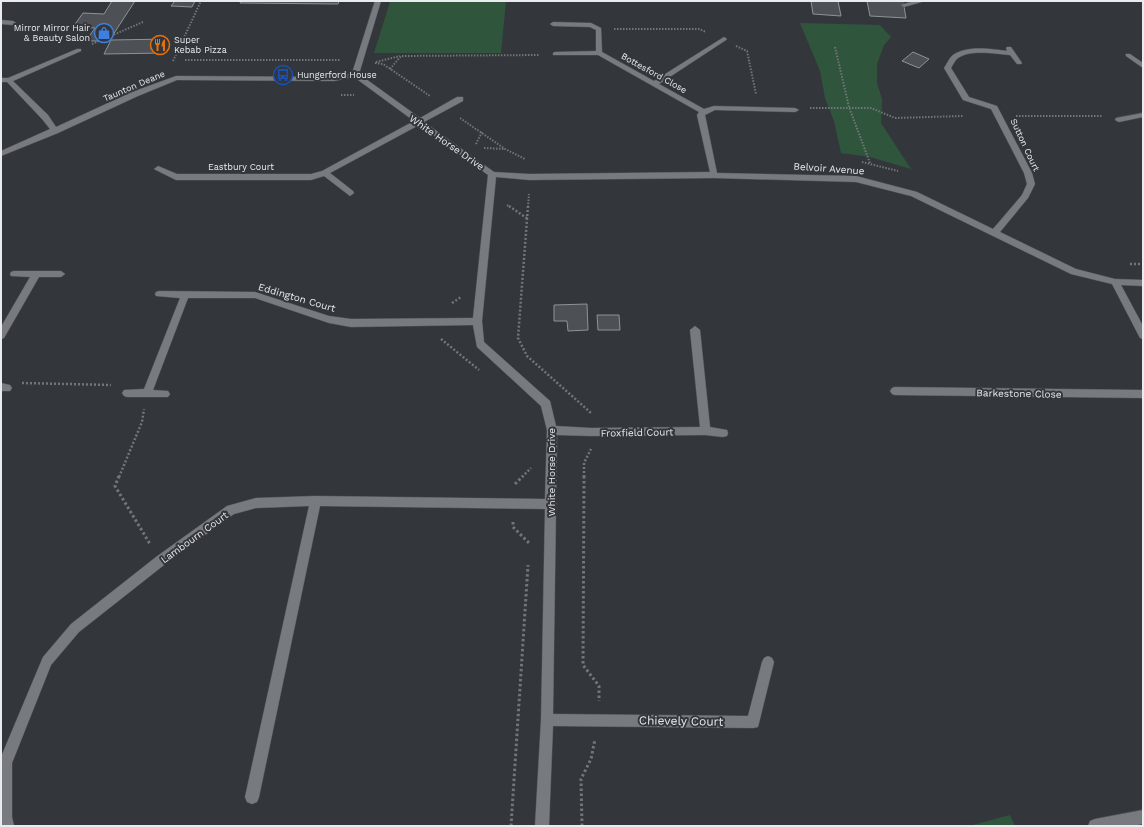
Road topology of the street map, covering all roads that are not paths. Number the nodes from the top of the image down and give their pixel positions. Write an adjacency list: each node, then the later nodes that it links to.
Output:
1 (378, 1): 14 (street)
2 (922, 1): 3 (street)
3 (904, 4)
4 (1, 22): 5 (street)
5 (13, 22)
6 (553, 24): 9 (street)
7 (724, 39): 16 (street)
8 (79, 50): 15 (street)
9 (599, 53): 10 (street); 16 (street, Bottesford Close)
10 (555, 54)
11 (1128, 55): 13 (street)
12 (1019, 63): 30 (street, Sutton Court)
13 (1143, 66)
14 (355, 75): 22 (street, White Horse Drive); 23 (street, Taunton Deane)
15 (5, 80): 23 (street)
16 (655, 83): 19 (street, Bottesford Close)
17 (460, 99): 22 (street, Eastbury Court)
18 (795, 110): 19 (street)
19 (704, 112): 28 (street)
20 (1143, 115): 21 (street)
21 (1119, 120)
22 (418, 122): 26 (street, Eastbury Court); 27 (street, White Horse Drive)
23 (55, 131): 24 (street, Taunton Deane)
24 (1, 154)
25 (158, 169): 26 (street, Eastbury Court)
26 (325, 173): 29 (street)
27 (492, 174): 28 (street, Belvoir Avenue); 38 (street, White Horse Drive)
28 (714, 175): 30 (street, Belvoir Avenue)
29 (350, 193)
30 (994, 234): 34 (street, Belvoir Avenue)
31 (14, 274): 32 (street)
32 (36, 274): 33 (street); 40 (street)
33 (61, 274)
34 (1115, 282): 35 (street, Belvoir Avenue); 41 (street)
35 (1143, 283)
36 (159, 294): 37 (street, Eddington Court)
37 (185, 295): 38 (street, Eddington Court); 44 (street)
38 (477, 321): 47 (street, White Horse Drive)
39 (695, 330): 48 (street)
40 (1, 335)
41 (1143, 335)
42 (895, 391): 46 (street, Barkestone Close)
43 (127, 393): 44 (street)
44 (147, 393): 45 (street)
45 (165, 394)
46 (1143, 394)
47 (552, 430): 48 (street, Froxfield Court); 51 (street, White Horse Drive)
48 (705, 431): 49 (street, Froxfield Court)
49 (723, 433)
50 (316, 500): 51 (street, Lambourn Court); 54 (street); 56 (street, Lambourn Court)
51 (552, 504): 53 (street, White Horse Drive)
52 (768, 662): 53 (street, Chievely Court)
53 (547, 720): 57 (street, White Horse Drive)
54 (252, 797)
55 (1143, 817): 58 (street)
56 (7, 826)
57 (542, 826)
58 (1095, 826)

